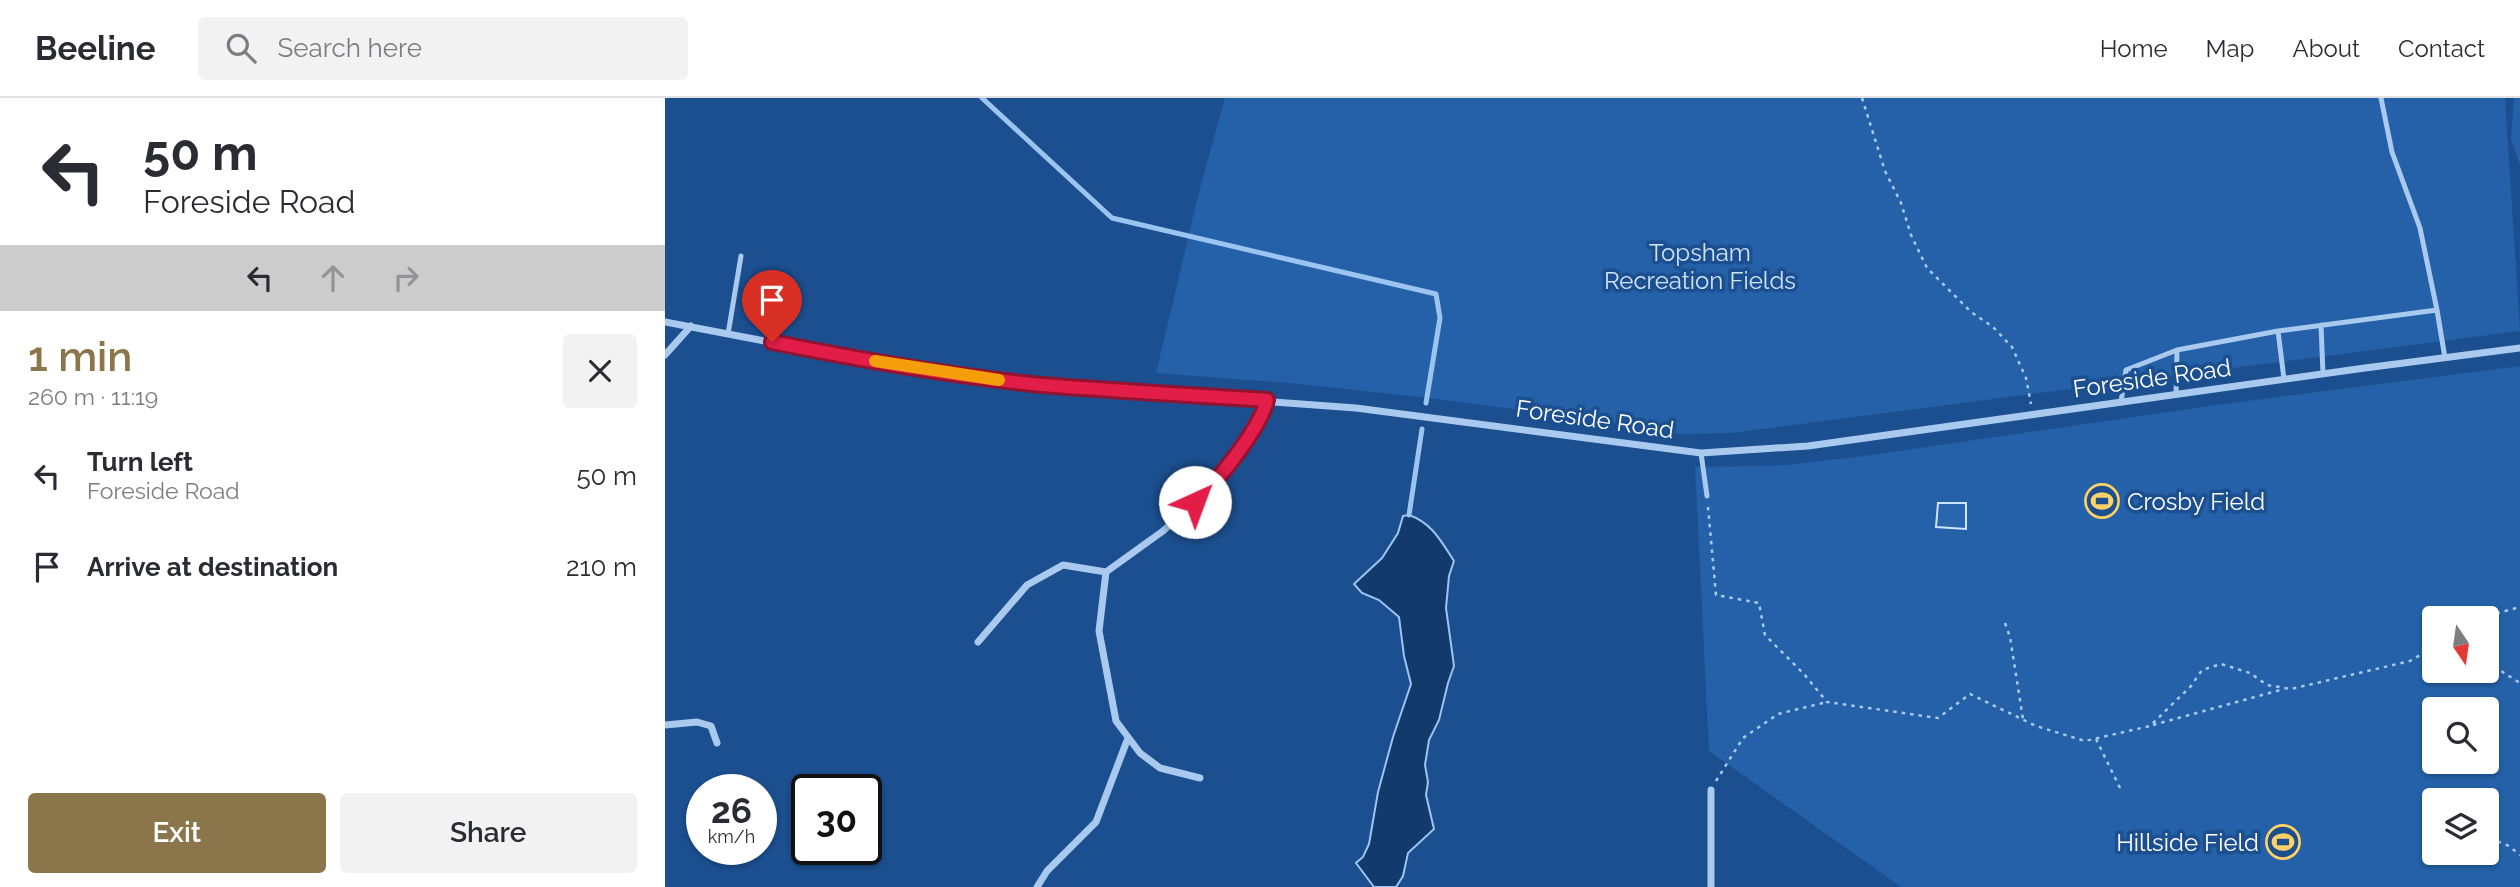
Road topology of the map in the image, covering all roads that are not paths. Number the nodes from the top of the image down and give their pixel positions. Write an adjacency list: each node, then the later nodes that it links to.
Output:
1 (2381, 98): 3 (lane)
2 (741, 256): 8 (lane)
3 (2437, 310): 5 (lane); 12 (lane)
4 (665, 322): 6 (street, Foreside Road)
5 (2321, 325): 7 (lane); 13 (lane)
6 (691, 326): 8 (street, Foreside Road); 11 (street)
7 (2278, 331): 10 (lane); 14 (lane)
8 (728, 334): 16 (street, Foreside Road)
9 (2520, 348): 12 (street, Foreside Road)
10 (2178, 350): 15 (lane); 17 (lane)
11 (665, 355)
12 (2445, 358): 13 (street, Foreside Road)
13 (2323, 374): 14 (street, Foreside Road)
14 (2284, 379): 15 (street, Foreside Road)
15 (2176, 395): 17 (street, Foreside Road)
16 (1267, 400): 18 (street, Foreside Road); 20 (street)
17 (2121, 402): 18 (street, Foreside Road)
18 (1701, 453): 19 (lane)
19 (1707, 496)
20 (1106, 572): 21 (street); 23 (street)
21 (978, 642)
22 (665, 725): 24 (street)
23 (1128, 738): 25 (street); 27 (street)
24 (717, 743)
25 (1199, 778)
26 (1711, 790): 28 (street)
27 (1037, 887)
28 (1711, 887)

